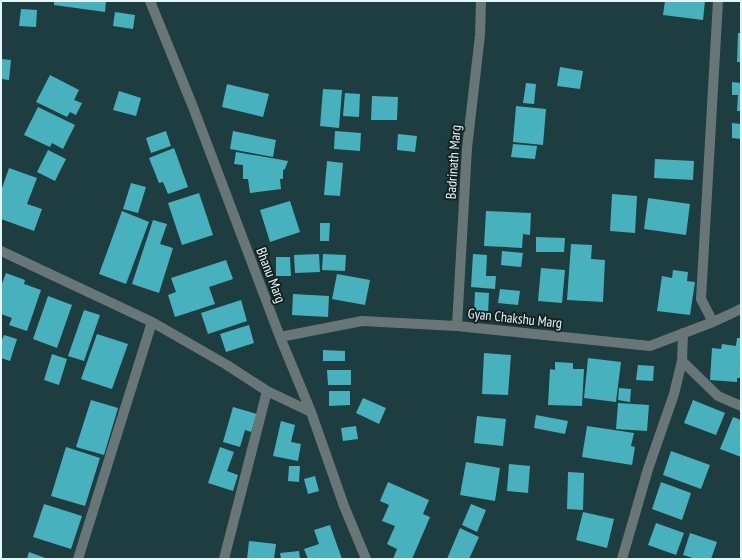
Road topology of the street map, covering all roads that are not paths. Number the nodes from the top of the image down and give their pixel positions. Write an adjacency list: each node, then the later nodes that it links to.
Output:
1 (150, 1): 10 (street, Bhanu Marg)
2 (481, 1): 8 (street, Badrinath Marg)
3 (718, 1): 7 (street)
4 (1, 251): 6 (street)
5 (741, 309): 7 (street, Gyan Chakshu Marg)
6 (152, 322): 12 (street); 15 (street)
7 (713, 322): 9 (street, Gyan Chakshu Marg)
8 (458, 326): 9 (street, Gyan Chakshu Marg); 10 (street, Gyan Chakshu Marg)
9 (683, 333): 11 (street)
10 (280, 337): 14 (street, Bhanu Marg)
11 (682, 361): 13 (street); 18 (street)
12 (267, 391): 14 (street); 16 (street)
13 (741, 406)
14 (311, 412): 17 (street, Bhanu Marg)
15 (78, 559)
16 (224, 559)
17 (366, 559)
18 (622, 559)

